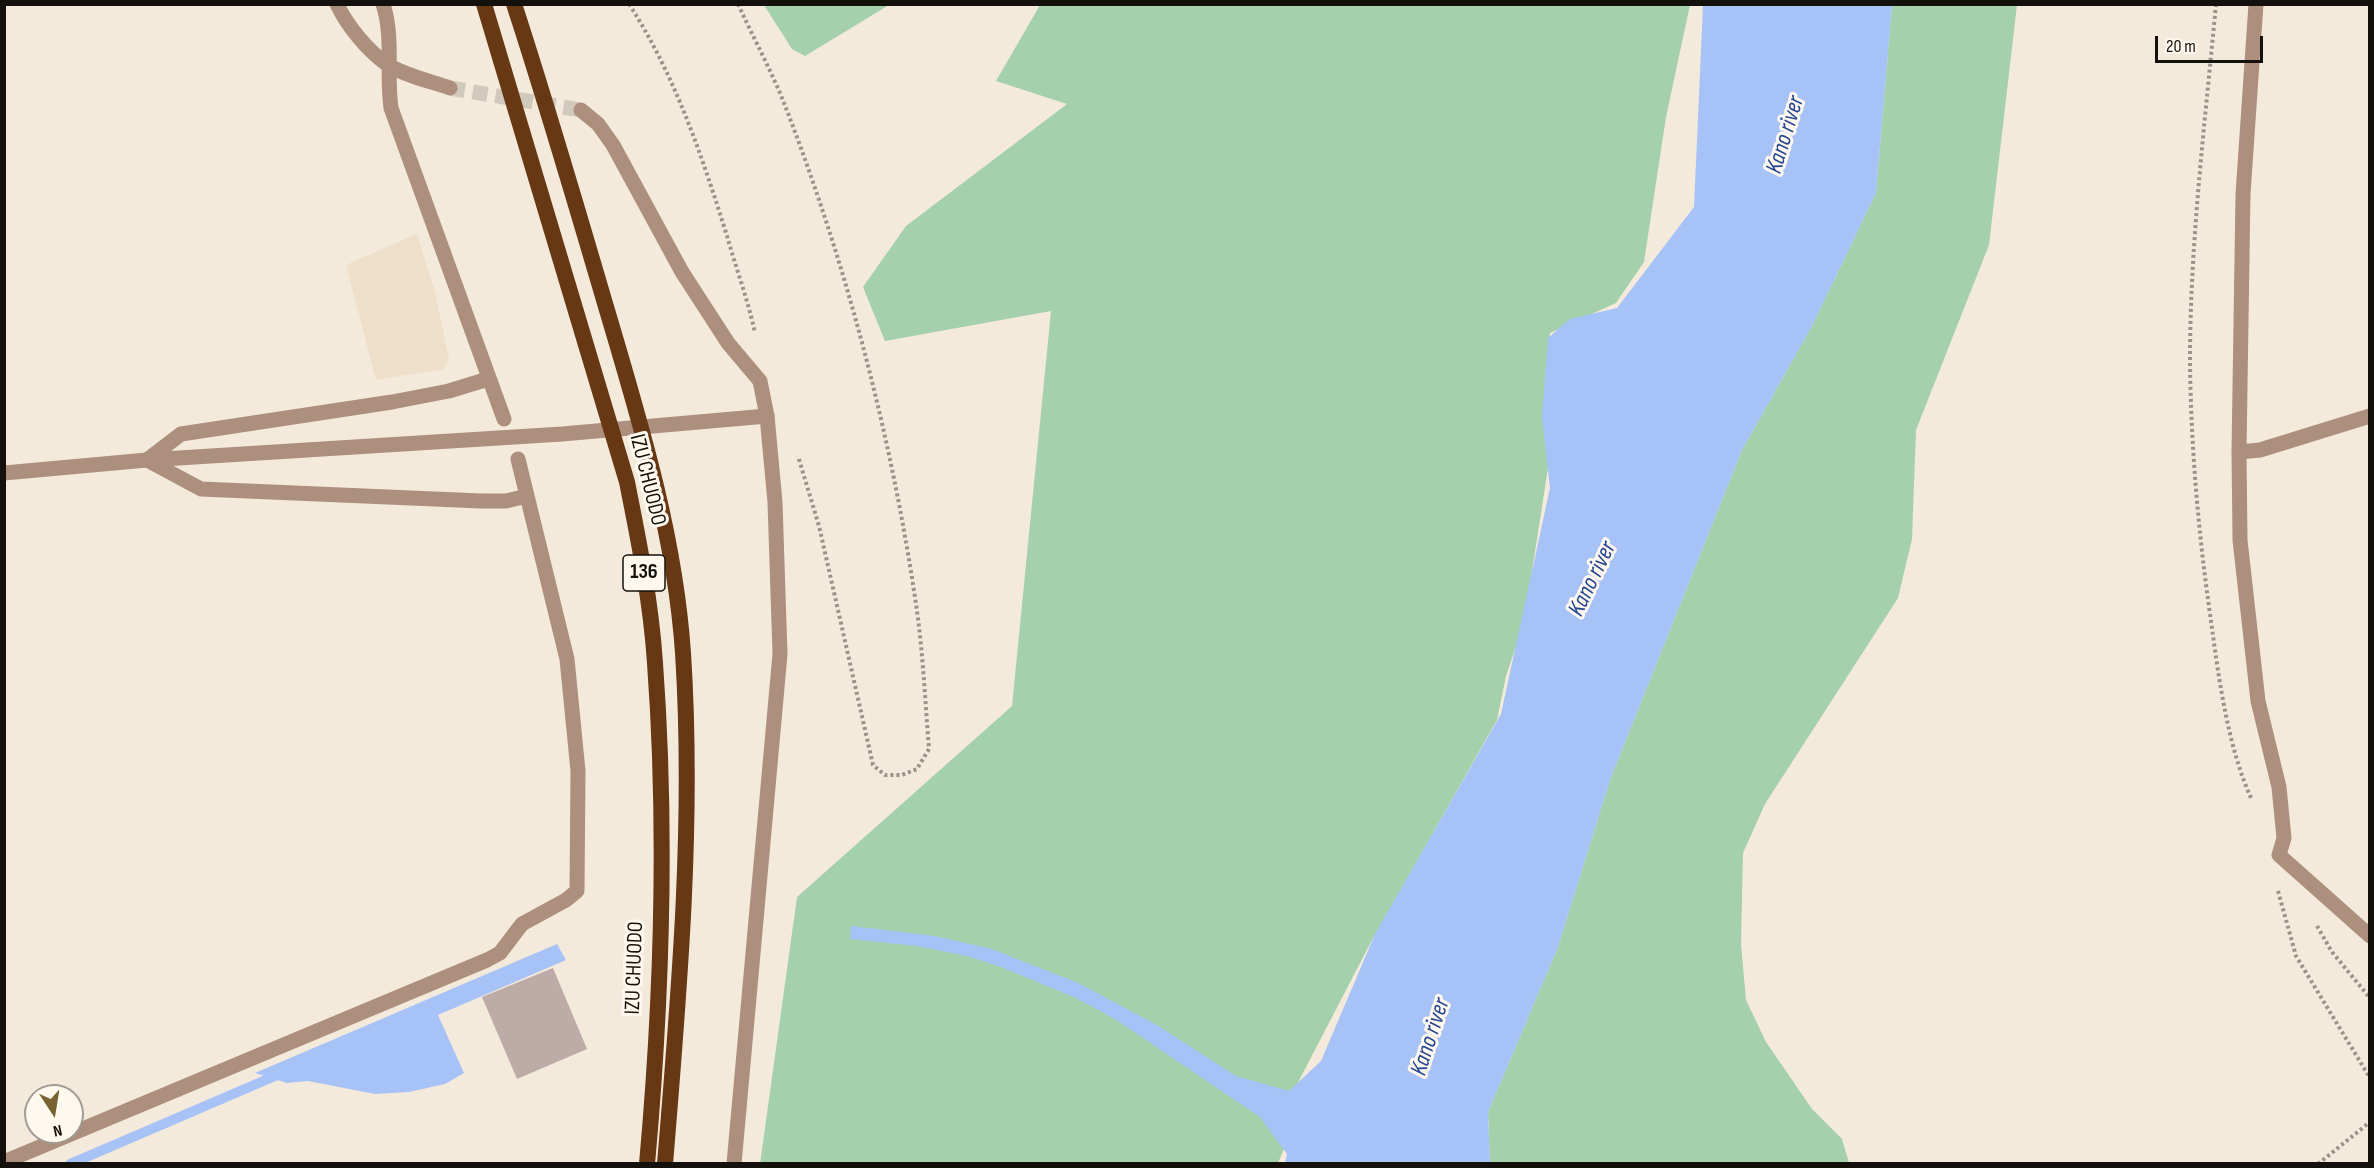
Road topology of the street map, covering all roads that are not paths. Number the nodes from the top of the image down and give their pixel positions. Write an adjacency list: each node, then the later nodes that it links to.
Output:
1 (337, 4): 6 (street)
2 (383, 4): 6 (street)
3 (484, 4): 14 (highway, IZU CHUODO / 136)
4 (514, 4): 13 (highway, IZU CHUODO / 136)
5 (2256, 4): 15 (street)
6 (389, 65): 7 (street); 9 (street)
7 (450, 88)
8 (580, 110): 10 (street)
9 (488, 379): 12 (street); 17 (street)
10 (767, 416): 13 (street); 24 (street)
11 (2370, 416): 15 (street)
12 (504, 419)
13 (641, 426): 14 (street); 23 (highway, IZU CHUODO / 136)
14 (611, 429): 17 (street); 22 (highway, IZU CHUODO / 136)
15 (2239, 452): 20 (street)
16 (518, 459): 19 (street)
17 (147, 460): 18 (street); 19 (street)
18 (4, 473)
19 (527, 496): 21 (street)
20 (2370, 936)
21 (4, 1162)
22 (647, 1164)
23 (665, 1164)
24 (734, 1164)

